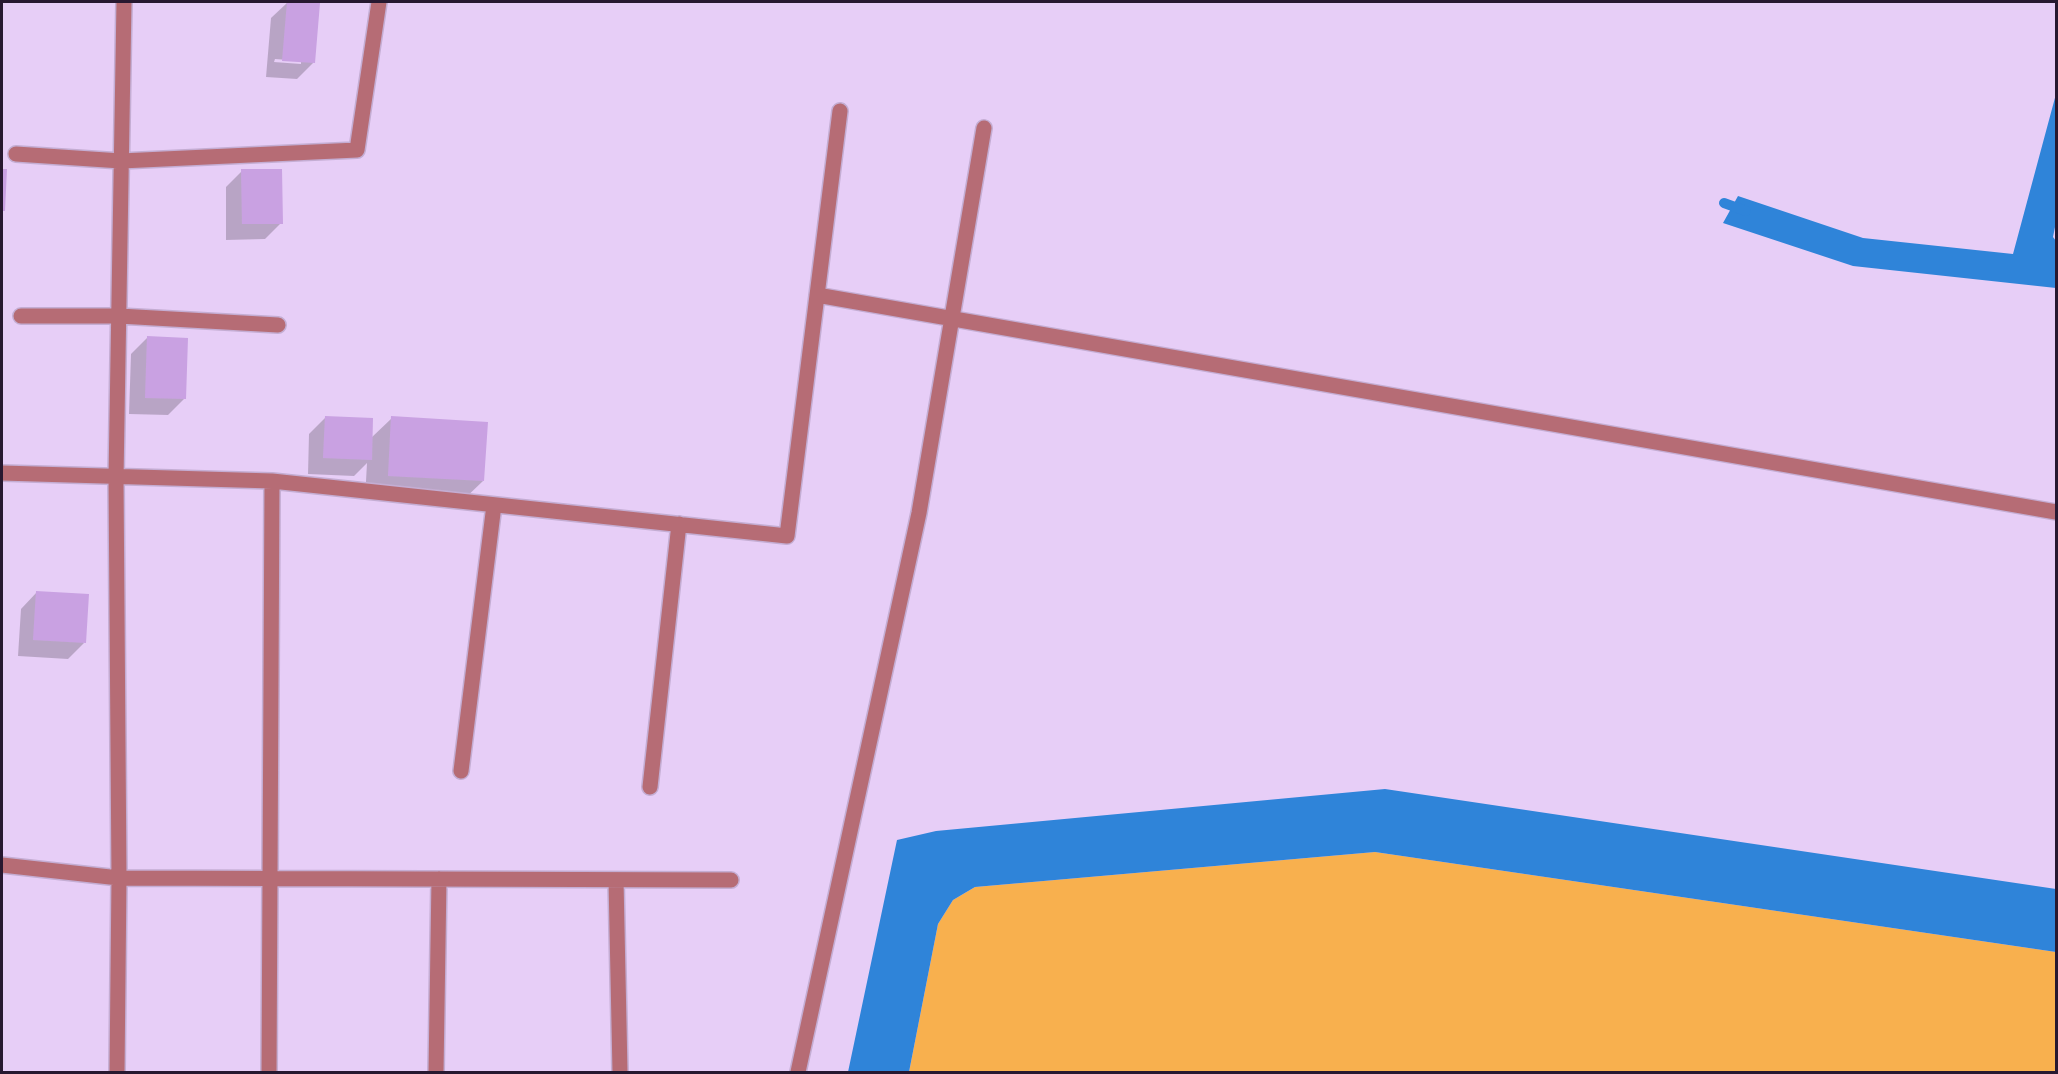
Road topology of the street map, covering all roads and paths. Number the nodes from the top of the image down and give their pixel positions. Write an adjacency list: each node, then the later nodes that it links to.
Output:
1 (124, 2): 6 (street)
2 (379, 2): 6 (street)
3 (840, 111): 7 (street)
4 (984, 128): 10 (street)
5 (16, 154): 6 (street)
6 (121, 161): 9 (street)
7 (817, 295): 10 (street); 17 (street)
8 (21, 316): 9 (street)
9 (119, 316): 11 (street); 13 (street)
10 (952, 318): 16 (street); 30 (street)
11 (278, 325)
12 (2, 473): 13 (street)
13 (116, 478): 14 (street); 21 (street)
14 (272, 481): 15 (street); 22 (street)
15 (494, 505): 17 (street); 18 (street)
16 (2056, 512)
17 (679, 524): 19 (street)
18 (460, 771)
19 (650, 787)
20 (2, 865): 21 (street)
21 (119, 878): 22 (street); 26 (street)
22 (270, 879): 23 (street); 27 (street)
23 (439, 879): 24 (street); 28 (street)
24 (616, 880): 25 (street); 29 (street)
25 (731, 880)
26 (117, 1072)
27 (269, 1072)
28 (436, 1072)
29 (620, 1072)
30 (798, 1072)

